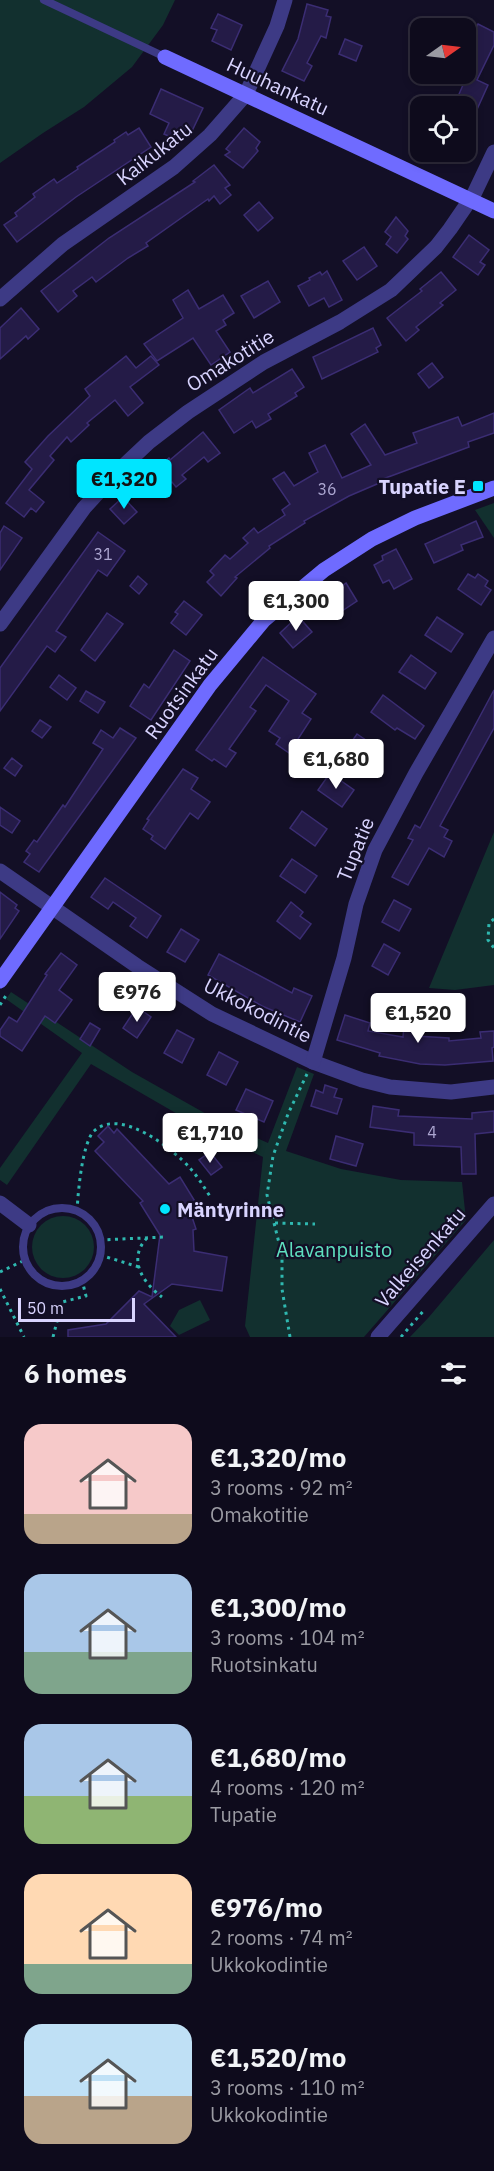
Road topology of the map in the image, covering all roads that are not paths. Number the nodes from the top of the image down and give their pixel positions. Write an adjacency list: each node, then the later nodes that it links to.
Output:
1 (44, 0): 3 (lane, Huuhankatu)
2 (285, 0): 4 (street, Kaikukatu)
3 (165, 57): 4 (street, Huuhankatu)
4 (246, 94): 6 (street, Huuhankatu); 8 (street, Kaikukatu)
5 (494, 152): 6 (street, Omakotitie)
6 (470, 200): 7 (street, Huuhankatu); 10 (street, Omakotitie)
7 (494, 211)
8 (0, 299)
9 (494, 488): 13 (street, Ruotsinkatu)
10 (0, 624)
11 (494, 638): 15 (street, Tupatie)
12 (0, 871): 13 (street, Ukkokodintie)
13 (52, 908): 14 (street, Ruotsinkatu); 15 (street, Ukkokodintie)
14 (0, 981)
15 (313, 1062): 16 (street, Ukkokodintie)
16 (494, 1087)
17 (0, 1203): 19 (street)
18 (494, 1204): 20 (street, Valkeisenkatu)
19 (29, 1225): 19 (lane)
20 (378, 1337)

